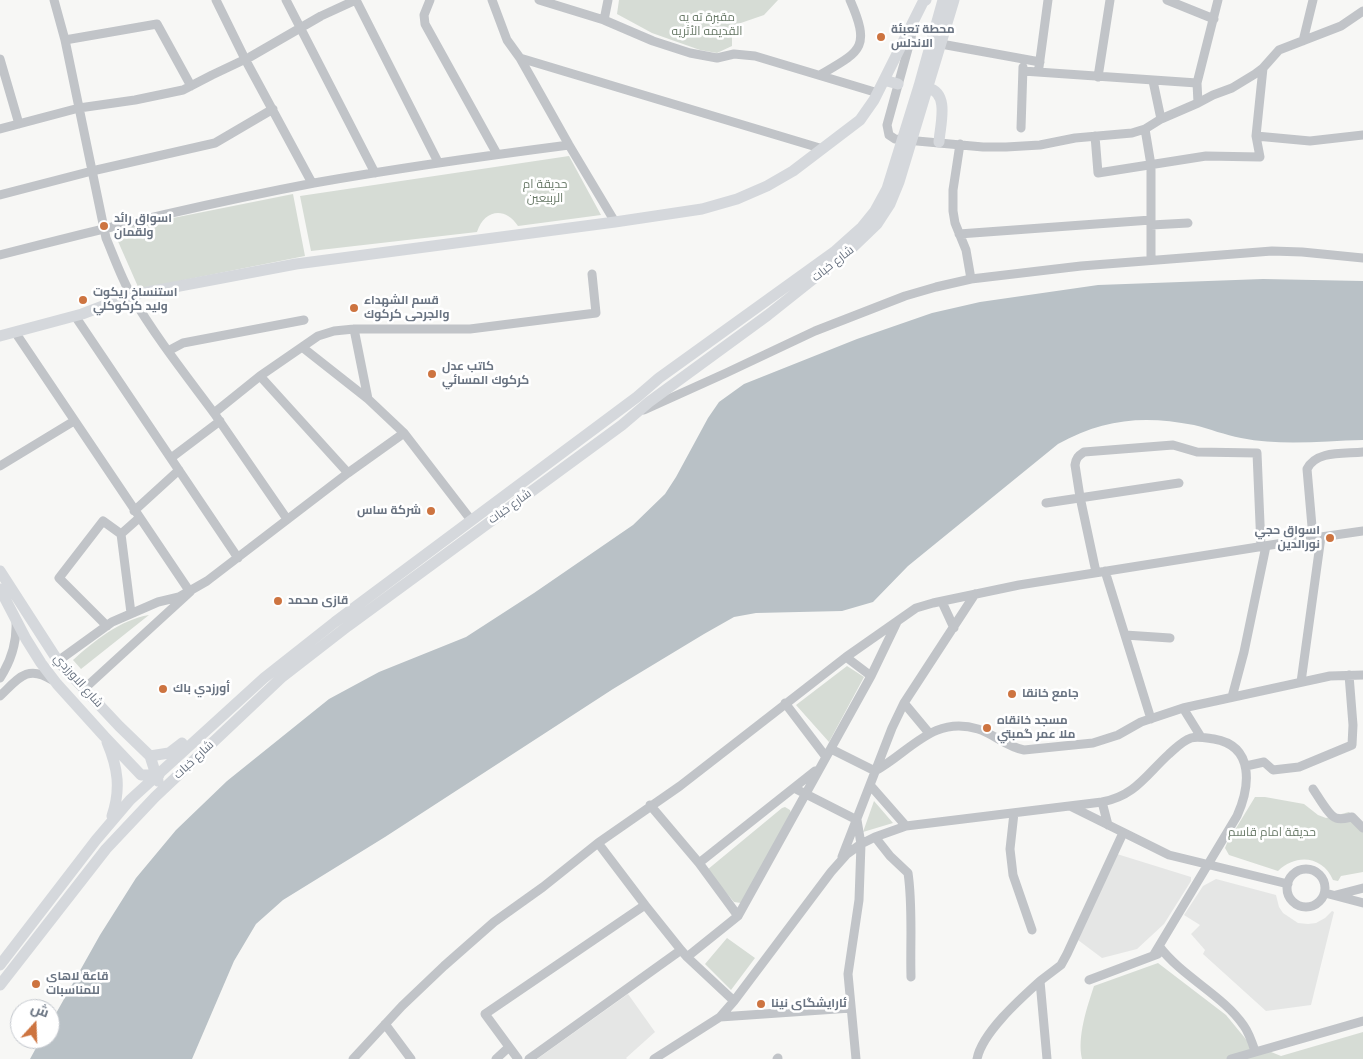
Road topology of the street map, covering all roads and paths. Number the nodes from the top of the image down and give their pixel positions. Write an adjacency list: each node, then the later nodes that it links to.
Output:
1 (54, 0): 24 (street)
2 (216, 0): 29 (street)
3 (286, 0): 22 (street)
4 (356, 0): 22 (street); 62 (street)
5 (430, 0): 61 (street)
6 (492, 0): 27 (street)
7 (539, 0): 21 (street)
8 (608, 0): 21 (street)
9 (850, 0): 31 (street)
10 (943, 0): 19 (main road, شارع خبات)
11 (954, 0): 26 (main road, شارع خبات)
12 (1048, 0): 32 (street)
13 (1110, 0): 37 (street)
14 (1167, 0): 20 (street)
15 (1218, 0): 20 (street)
16 (1313, 0): 25 (street)
17 (923, 3): 19 (main road); 23 (main road)
18 (1363, 10): 25 (street)
19 (938, 18): 44 (main road, شارع خبات)
20 (1214, 19): 40 (street)
21 (604, 20): 36 (street)
22 (300, 28): 29 (street); 65 (street)
23 (909, 28): 38 (main road); 42 (street)
24 (65, 40): 43 (street); 47 (street)
25 (1303, 40): 33 (street)
26 (941, 44): 30 (street); 44 (main road, شارع خبات)
27 (520, 58): 59 (street); 60 (street)
28 (0, 59): 50 (street)
29 (246, 59): 43 (street); 48 (street)
30 (1024, 59): 32 (street); 34 (street)
31 (845, 60): 36 (street); 41 (street)
32 (1040, 62): 35 (street)
33 (1263, 68): 46 (street); 56 (street)
34 (1023, 71): 35 (street); 51 (street)
35 (1038, 72): 37 (street)
36 (820, 75): 41 (street)
37 (1098, 76): 39 (street)
38 (884, 80): 42 (main road); 45 (main road)
39 (1153, 81): 40 (street); 49 (street)
40 (1197, 83): 46 (street)
41 (848, 84): 45 (street)
42 (898, 84): 57 (street)
43 (191, 86): 47 (street)
44 (924, 87): 57 (main road); 66 (main road, شارع خبات)
45 (878, 93): 60 (main road)
46 (1198, 102): 49 (street)
47 (79, 108): 50 (street); 64 (street)
48 (273, 109): 64 (street); 67 (street)
49 (1161, 119): 53 (street)
50 (19, 124): 52 (street)
51 (1020, 128)
52 (0, 129)
53 (1145, 129): 55 (street); 63 (street)
54 (1363, 134): 56 (street)
55 (1096, 136): 58 (street); 63 (street)
56 (1256, 136): 63 (street)
57 (939, 142): 58 (street)
58 (960, 144): 73 (street)
59 (569, 145): 61 (street); 69 (street)
60 (823, 149): 69 (main road)
61 (497, 154): 62 (street)
62 (438, 162): 65 (street)
63 (1151, 165): 70 (street)
64 (92, 171): 68 (street); 72 (street)
65 (375, 173): 67 (street)
66 (895, 180): 90 (main road, شارع خبات); 104 (main road, شارع خبات)
67 (312, 184): 72 (street)
68 (0, 195)
69 (616, 222): 79 (main road)
70 (1151, 223): 71 (street); 73 (street); 76 (street)
71 (1188, 223)
72 (104, 228): 74 (street); 79 (street)
73 (959, 234): 78 (street)
74 (0, 255)
75 (1363, 258): 76 (street)
76 (1152, 260): 78 (street)
77 (592, 274): 82 (street)
78 (971, 279): 90 (street)
79 (132, 295): 80 (main road); 86 (street)
80 (75, 316): 83 (main road); 95 (street)
81 (304, 320): 86 (street)
82 (354, 330): 85 (street); 88 (street)
83 (15, 332): 84 (main road); 91 (street)
84 (0, 336)
85 (302, 347): 87 (street); 88 (street)
86 (168, 351): 89 (street)
87 (260, 376): 89 (street); 98 (street)
88 (368, 399): 93 (street)
89 (214, 412): 92 (street)
90 (636, 413): 148 (main road, شارع خبات)
91 (74, 421): 96 (street); 102 (street)
92 (220, 421): 95 (street); 103 (street)
93 (404, 433): 98 (street); 104 (street)
94 (1363, 452): 107 (street)
95 (171, 458): 97 (street)
96 (0, 466)
97 (179, 470): 102 (street); 109 (street)
98 (348, 473): 103 (street)
99 (1179, 483): 100 (street)
100 (1080, 497): 101 (street); 108 (street); 111 (street)
101 (1046, 504)
102 (137, 515): 106 (street); 113 (street)
103 (288, 520): 109 (street)
104 (471, 520): 137 (main road, شارع خبات)
105 (1363, 531): 107 (street)
106 (121, 534): 116 (street); 119 (street)
107 (1317, 537): 108 (street); 129 (street)
108 (1264, 546): 111 (street); 133 (street)
109 (238, 558): 113 (street)
110 (0, 571): 124 (main road, شارع الاورزدي)
111 (1100, 572): 114 (street); 121 (street)
112 (0, 589): 117 (main road, شارع الاورزدي)
113 (190, 592): 116 (street); 131 (street)
114 (975, 594): 115 (street); 120 (street)
115 (942, 602): 118 (street); 120 (street)
116 (131, 613): 119 (street)
117 (16, 617): 128 (street); 130 (main road, شارع الاورزدي)
118 (899, 619): 123 (street); 127 (street)
119 (107, 626): 124 (street)
120 (954, 628): 136 (street)
121 (1125, 635): 122 (street); 140 (street)
122 (1170, 638)
123 (846, 657): 127 (street); 135 (street)
124 (58, 661): 131 (main road, شارع الاورزدي)
125 (1349, 675): 126 (street); 129 (street); 146 (street)
126 (1363, 675)
127 (871, 676): 144 (street)
128 (0, 678)
129 (1300, 682): 133 (street)
130 (57, 684): 132 (street); 139 (main road, شارع الاورزدي)
131 (84, 689): 134 (main road, شارع الاورزدي)
132 (0, 696)
133 (1232, 697): 138 (street)
134 (95, 700): 139 (main road); 145 (main road, شارع الاورزدي)
135 (785, 703): 144 (street); 158 (street)
136 (904, 703): 141 (street); 149 (street)
137 (233, 705): 145 (main road); 148 (main road, شارع خبات)
138 (1183, 708): 140 (street); 143 (street)
139 (83, 712): 142 (main road, شارع الاورزدي)
140 (1151, 719): 141 (street)
141 (929, 732): 149 (street)
142 (104, 736): 151 (main road, شارع الاورزدي); 162 (main road)
143 (1201, 737): 146 (street); 157 (street)
144 (828, 753): 147 (street); 149 (street)
145 (150, 756): 150 (main road)
146 (1246, 766): 172 (street)
147 (819, 768): 153 (street); 155 (street)
148 (174, 771): 150 (main road, شارع خبات); 156 (main road, شارع خبات)
149 (875, 771): 152 (street)
150 (157, 775): 151 (main road); 156 (main road)
151 (144, 780): 156 (main road, شارع الاورزدي); 162 (main road)
152 (870, 785): 161 (street); 164 (street)
153 (794, 788): 155 (street); 171 (street)
154 (1313, 789): 165 (street)
155 (805, 793): 161 (street); 179 (street)
156 (156, 794): 188 (main road, شارع خبات)
157 (1102, 802): 159 (street); 163 (street)
158 (650, 805): 168 (street); 171 (street)
159 (1069, 806): 160 (street); 163 (street)
160 (1014, 813): 164 (street); 180 (street)
161 (857, 820): 169 (street); 170 (street)
162 (110, 822): 184 (main road)
163 (1108, 825): 166 (street)
164 (906, 826): 167 (street)
165 (1363, 828)
166 (1123, 833): 172 (street); 187 (street)
167 (875, 836): 169 (street); 185 (street)
168 (598, 843): 178 (street); 193 (street)
169 (861, 844): 170 (street); 190 (street)
170 (841, 860): 189 (street)
171 (700, 863): 179 (street)
172 (1206, 865): 173 (street); 181 (street)
173 (1288, 884): 175 (street); 175 (street)
174 (1363, 888): 176 (street)
175 (1325, 892): 176 (street)
176 (1335, 895): 177 (street)
177 (1363, 903)
178 (645, 905): 182 (street); 194 (street)
179 (738, 916): 183 (street)
180 (1032, 930)
181 (1161, 949): 186 (street); 195 (street)
182 (681, 950): 183 (street); 200 (street)
183 (687, 957): 189 (street)
184 (0, 965)
185 (911, 977)
186 (1089, 980)
187 (1040, 981): 203 (street); 204 (street)
188 (0, 985)
189 (734, 1002): 191 (street)
190 (851, 1008): 191 (street); 202 (street)
191 (720, 1017): 201 (street)
192 (1363, 1021): 195 (street)
193 (384, 1024): 196 (street); 197 (street)
194 (509, 1047): 198 (street); 199 (street)
195 (1255, 1051): 205 (street)
196 (353, 1059)
197 (411, 1059)
198 (496, 1059)
199 (518, 1059)
200 (529, 1059)
201 (654, 1059)
202 (856, 1059)
203 (977, 1059)
204 (1048, 1059)
205 (1231, 1059)

